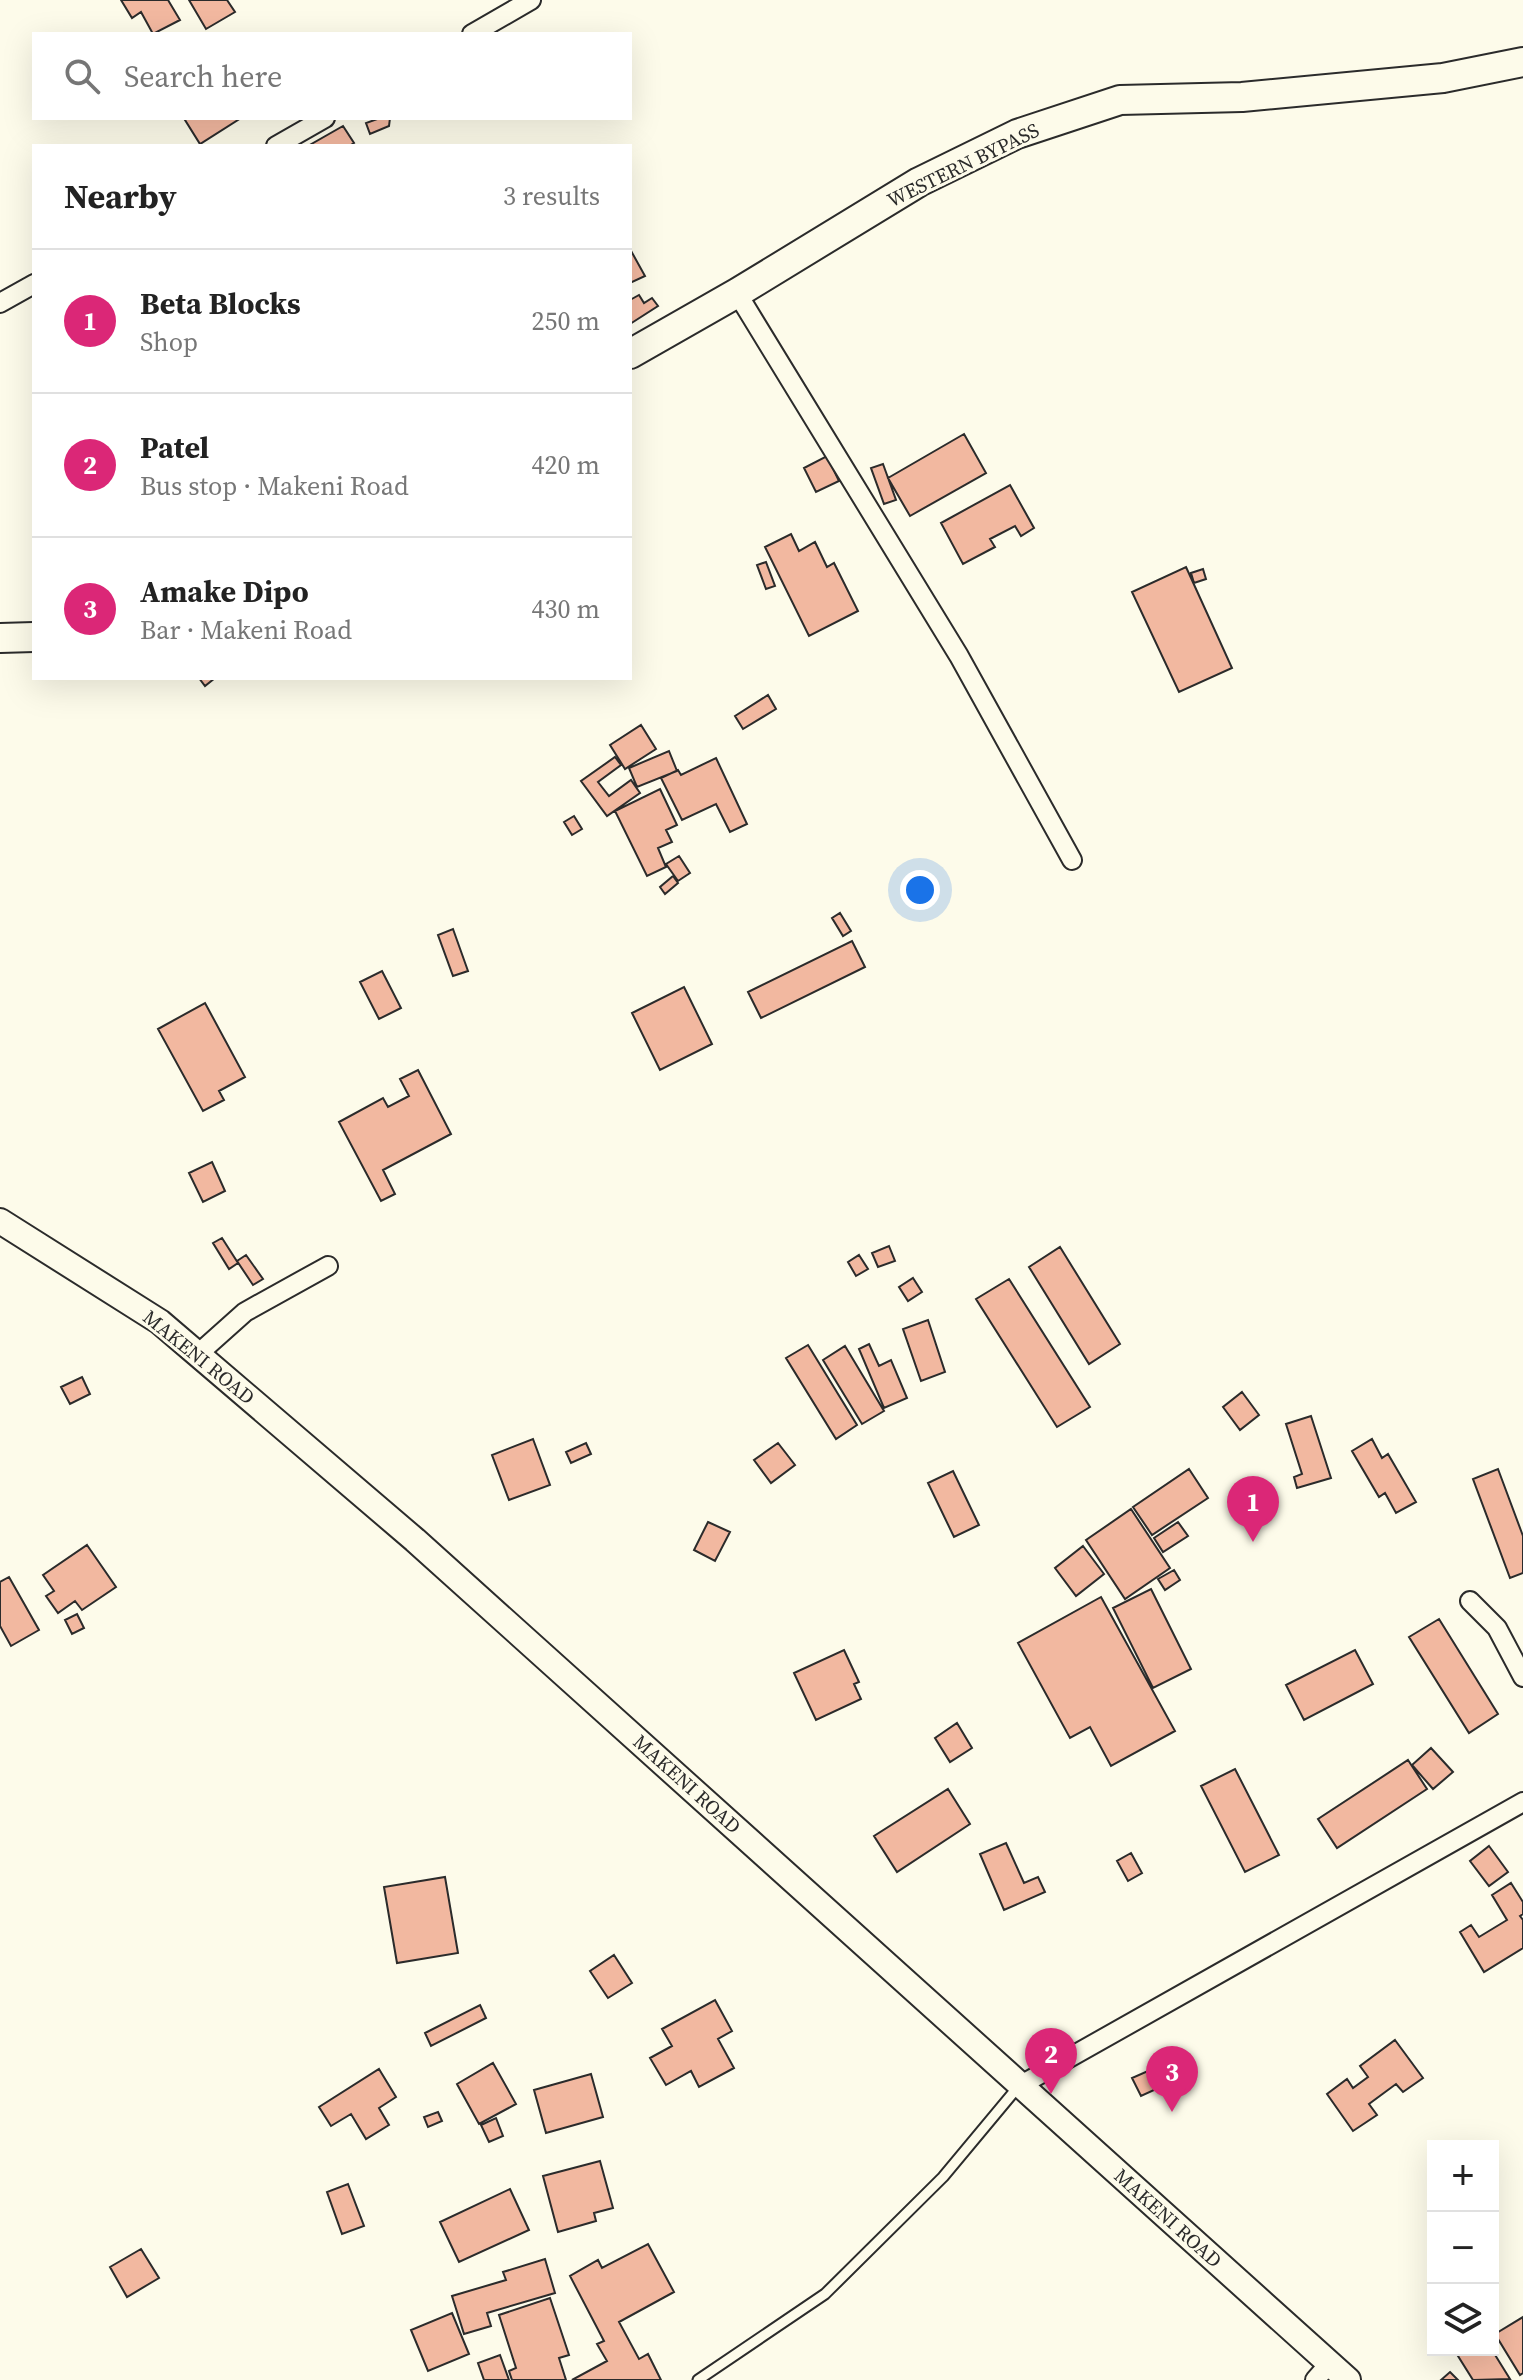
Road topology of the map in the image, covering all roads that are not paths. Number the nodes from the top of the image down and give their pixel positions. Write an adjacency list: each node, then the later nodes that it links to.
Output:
1 (531, 0): 2 (street)
2 (475, 32)
3 (1523, 62): 7 (main road, WESTERN BYPASS)
4 (322, 120): 5 (street)
5 (280, 144)
6 (32, 285): 8 (street)
7 (737, 293): 9 (main road, WESTERN BYPASS); 12 (street)
8 (0, 303)
9 (632, 353)
10 (32, 637): 11 (main road)
11 (0, 638)
12 (1072, 860)
13 (0, 1221): 15 (main road, MAKENI ROAD)
14 (328, 1266): 15 (street)
15 (198, 1354): 19 (main road, MAKENI ROAD)
16 (1470, 1601): 17 (street)
17 (1523, 1677)
18 (1523, 1802): 19 (street)
19 (1021, 2085): 20 (main road, MAKENI ROAD); 21 (lane)
20 (1322, 2372): 22 (main road, MAKENI ROAD)
21 (698, 2380)
22 (1348, 2380)

